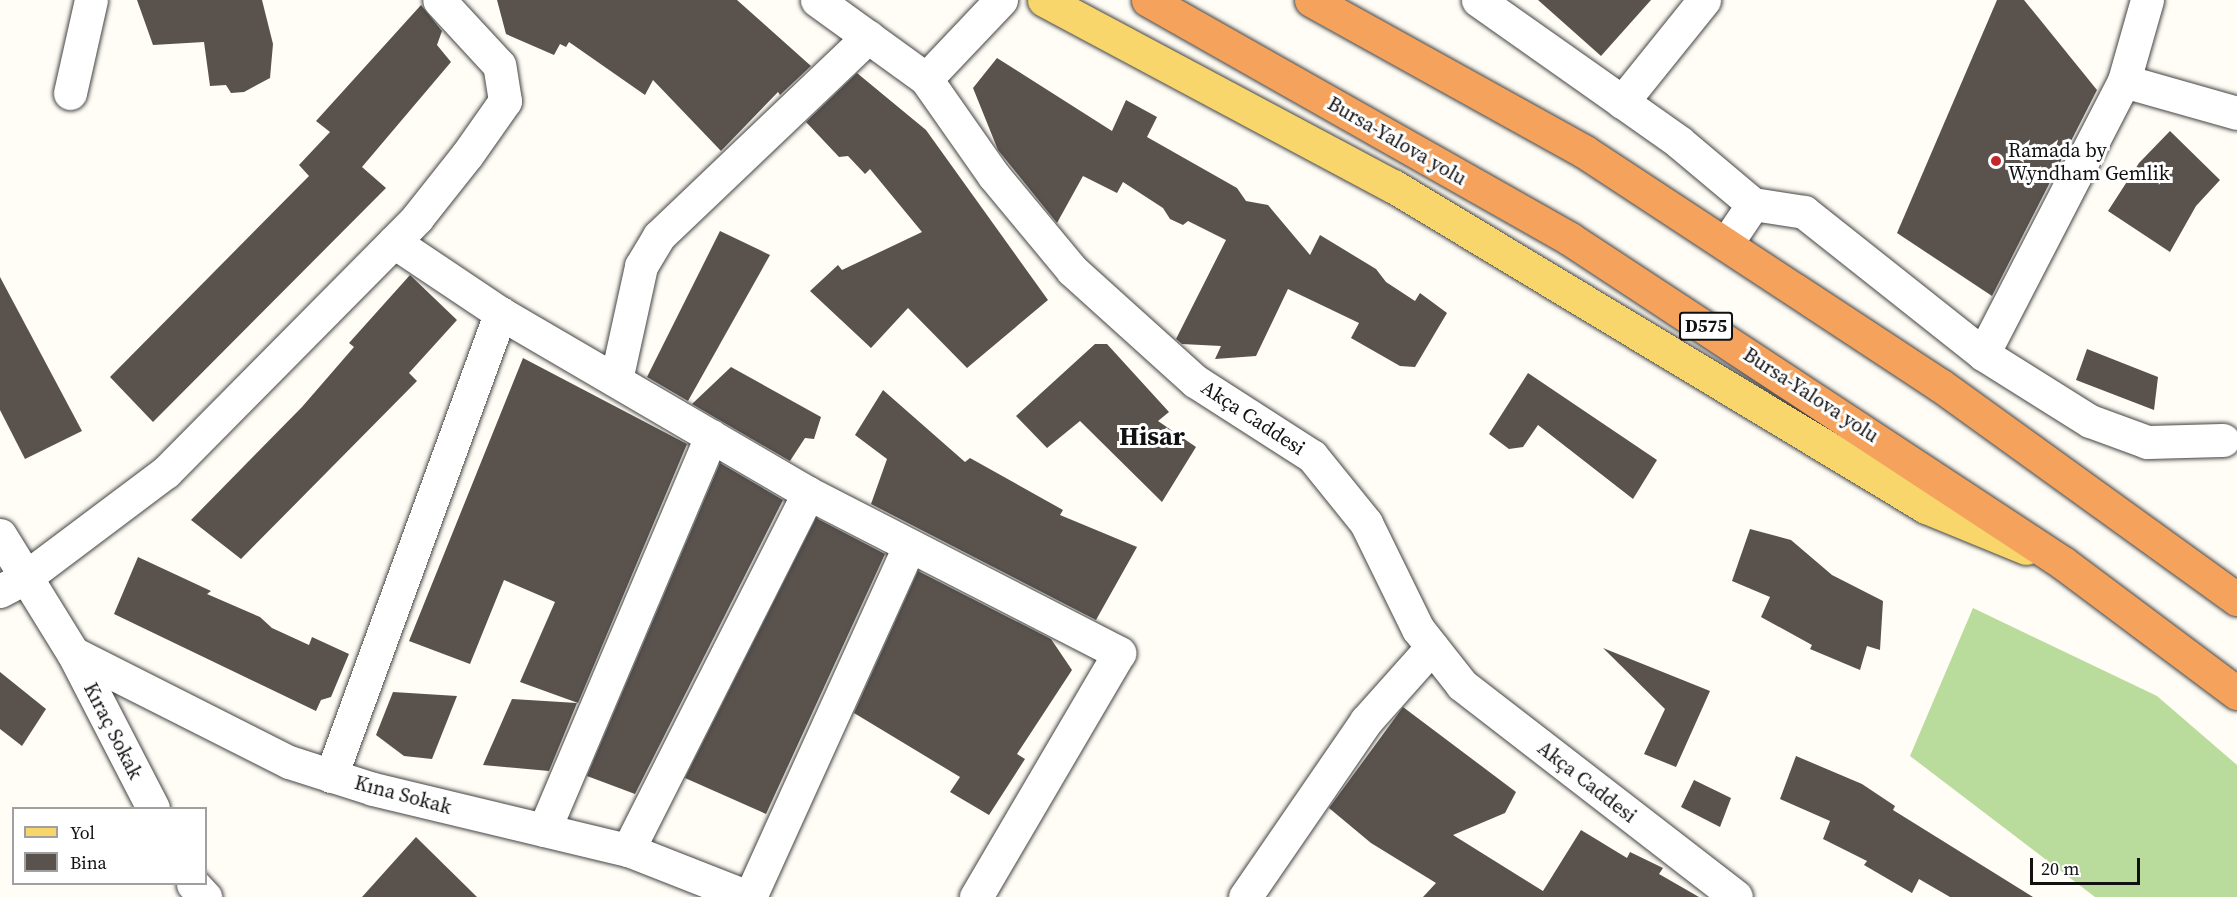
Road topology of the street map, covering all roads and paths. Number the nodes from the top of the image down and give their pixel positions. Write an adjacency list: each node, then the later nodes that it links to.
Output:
1 (91, 0): 14 (street)
2 (440, 0): 18 (street)
3 (817, 0): 11 (street, Akça Caddesi)
4 (1001, 0): 12 (street)
5 (1044, 0): 28 (main road)
6 (1149, 0): 28 (highway, Bursa-Yalova yolu / D575)
7 (1322, 0): 19 (highway)
8 (1478, 0): 15 (street)
9 (1704, 0): 15 (street)
10 (2147, 0): 13 (street)
11 (868, 37): 12 (street, Akça Caddesi); 22 (street)
12 (926, 78): 31 (street, Akça Caddesi)
13 (2124, 81): 16 (street); 21 (street)
14 (69, 93)
15 (1622, 102): 17 (street)
16 (2237, 113)
17 (1753, 204): 19 (street); 21 (street)
18 (394, 242): 20 (street); 29 (street)
19 (1726, 244): 30 (highway)
20 (500, 313): 22 (street); 34 (street)
21 (1983, 354): 24 (street)
22 (616, 380): 23 (street)
23 (711, 436): 25 (street); 36 (street)
24 (2223, 440)
25 (808, 493): 27 (street); 37 (street)
26 (0, 535): 29 (street, Kıraç Sokak)
27 (908, 548): 40 (street); 41 (street)
28 (2063, 563): 33 (highway, Bursa-Yalova yolu / D575)
29 (13, 584): 32 (street, Kıraç Sokak)
30 (2237, 599)
31 (1432, 647): 42 (street); 43 (street, Akça Caddesi)
32 (73, 653): 34 (street, Kına Sokak); 35 (street, Kıraç Sokak)
33 (2237, 693)
34 (331, 776): 36 (street, Kına Sokak)
35 (152, 807)
36 (544, 830): 37 (street, Kına Sokak)
37 (628, 850): 40 (street, Kına Sokak)
38 (194, 885): 39 (street)
39 (205, 897)
40 (749, 897)
41 (976, 897)
42 (1245, 897)
43 (1736, 897)

